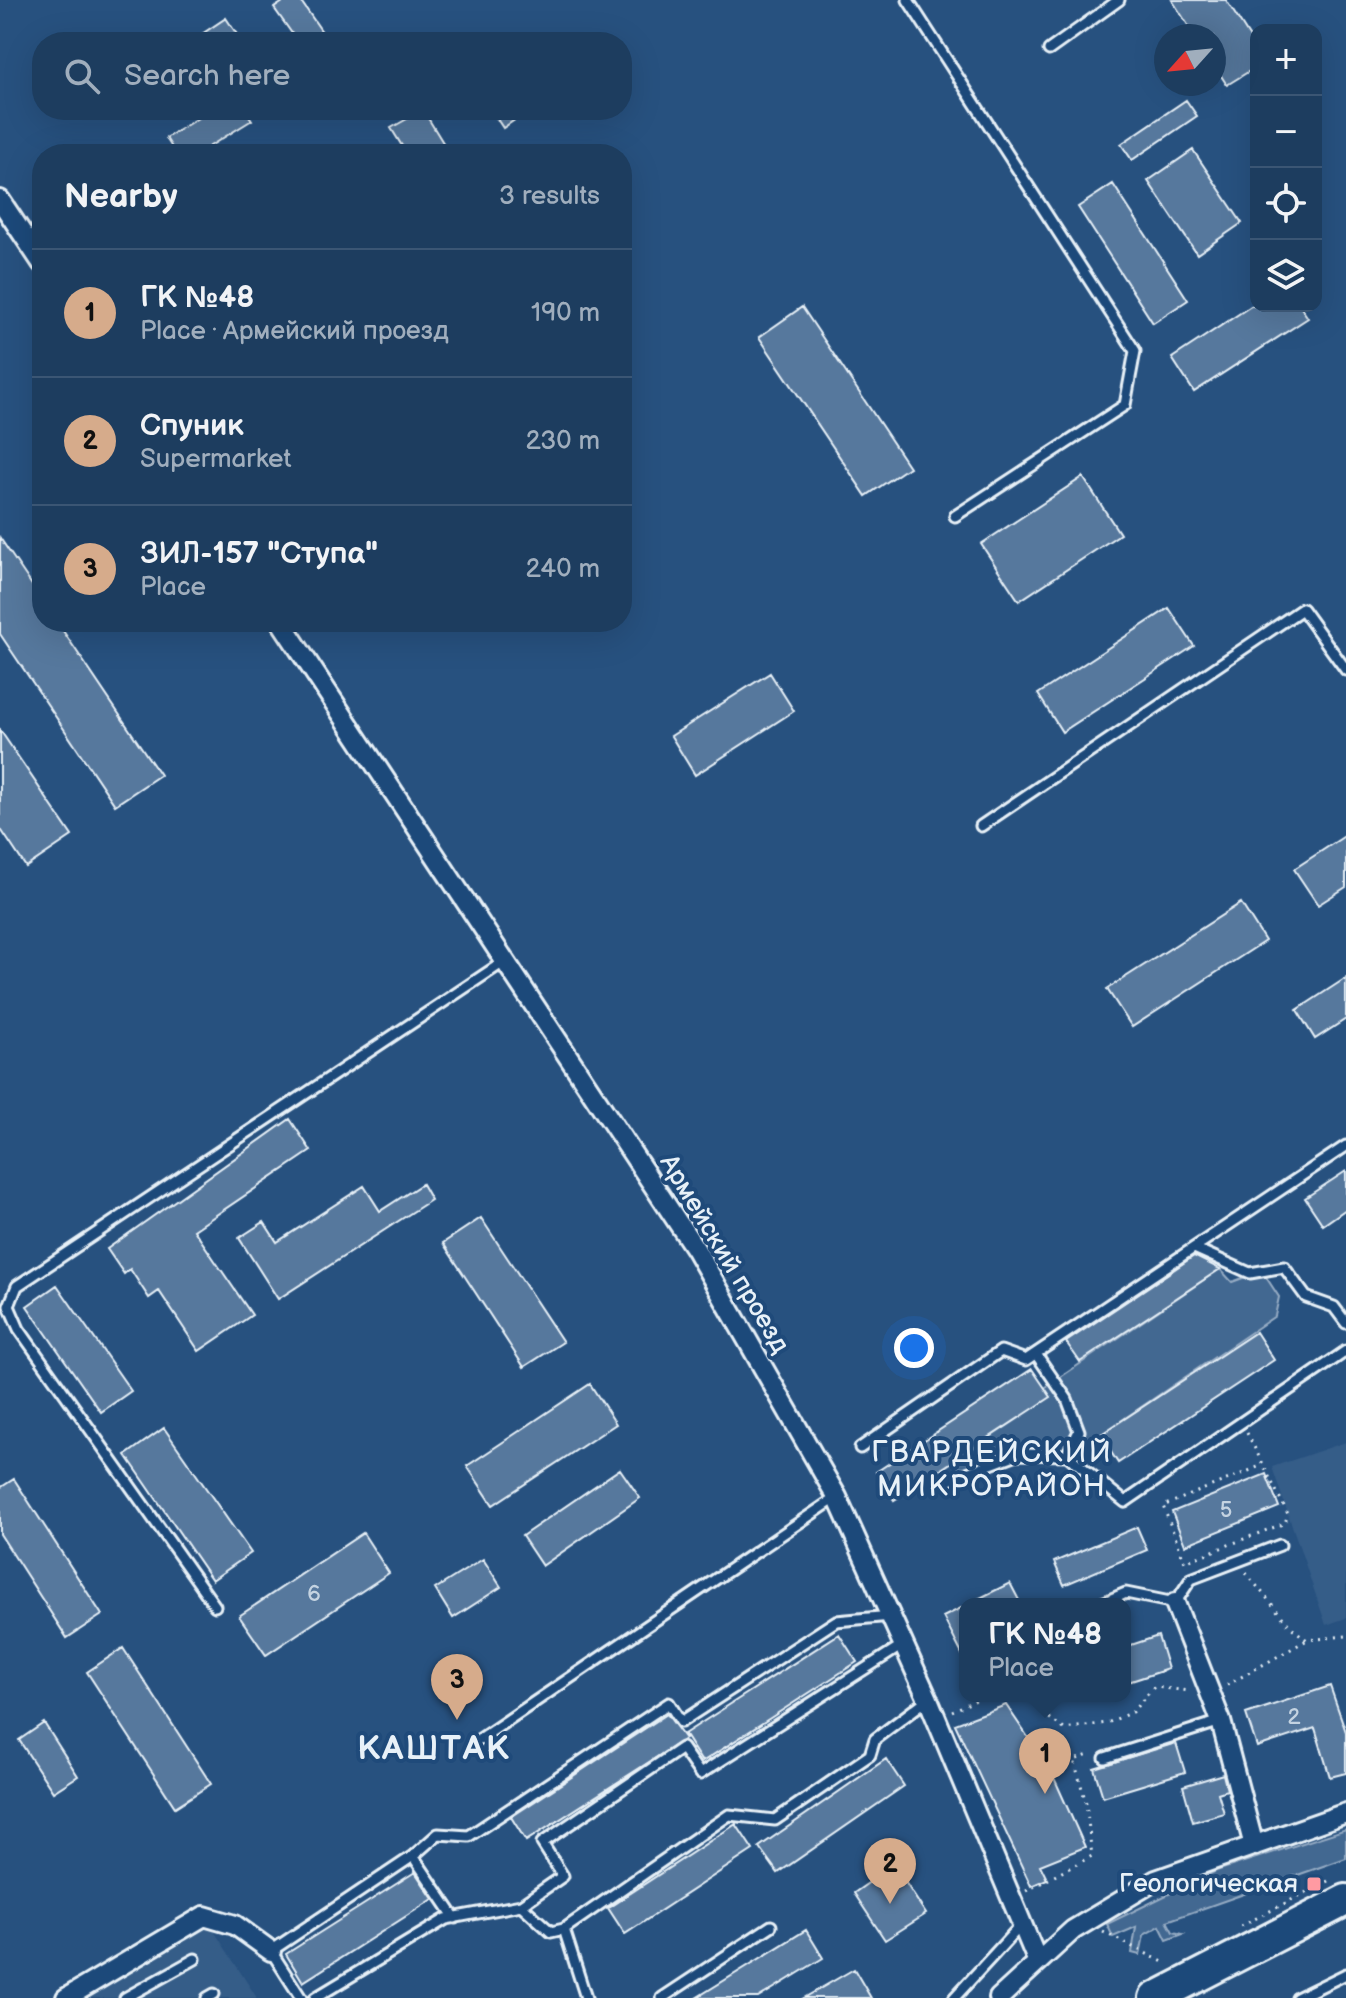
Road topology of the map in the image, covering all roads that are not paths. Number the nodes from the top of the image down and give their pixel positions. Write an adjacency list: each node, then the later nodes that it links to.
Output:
1 (908, 0): 6 (lane)
2 (1119, 0): 3 (lane)
3 (1049, 50)
4 (0, 200): 5 (street)
5 (32, 248)
6 (955, 516)
7 (288, 632): 10 (street, Армейский проезд)
8 (1346, 670): 9 (lane)
9 (981, 826)
10 (505, 961): 19 (street, Армейский проезд); 23 (lane)
11 (1346, 1146): 12 (lane)
12 (1194, 1248): 13 (lane); 15 (lane)
13 (1346, 1323)
14 (1346, 1351): 17 (lane)
15 (1036, 1354): 16 (lane); 17 (lane)
16 (860, 1448)
17 (1067, 1455): 18 (lane)
18 (949, 1480)
19 (837, 1497): 24 (street, Армейский проезд); 28 (lane)
20 (1280, 1545): 22 (lane)
21 (1114, 1598): 22 (lane)
22 (1175, 1603): 27 (street)
23 (215, 1606)
24 (891, 1616): 25 (street, Армейский проезд); 32 (lane)
25 (904, 1644): 26 (street, Армейский проезд); 34 (lane)
26 (928, 1699): 37 (street, Армейский проезд); 39 (lane)
27 (1221, 1721): 29 (lane); 31 (street)
28 (480, 1739)
29 (1104, 1754)
30 (1346, 1813): 31 (street)
31 (1254, 1846): 43 (street)
32 (413, 1856): 36 (lane); 41 (lane)
33 (1342, 1894): 40 (main road)
34 (521, 1905): 36 (lane); 39 (lane)
35 (1346, 1914): 40 (main road)
36 (455, 1918): 49 (lane)
37 (1022, 1924): 43 (street, Армейский проезд); 52 (lane)
38 (771, 1926): 51 (lane)
39 (564, 1929): 50 (lane)
40 (1285, 1931): 54 (main road)
41 (271, 1951): 45 (street); 48 (lane)
42 (195, 1959): 47 (lane)
43 (1037, 1960): 53 (street)
44 (1346, 1974): 55 (lane)
45 (89, 1992): 46 (street)
46 (66, 1998)
47 (125, 1998)
48 (301, 1998)
49 (315, 1998)
50 (586, 1998)
51 (662, 1998)
52 (954, 1998)
53 (999, 1998)
54 (1155, 1998)
55 (1297, 1998)

